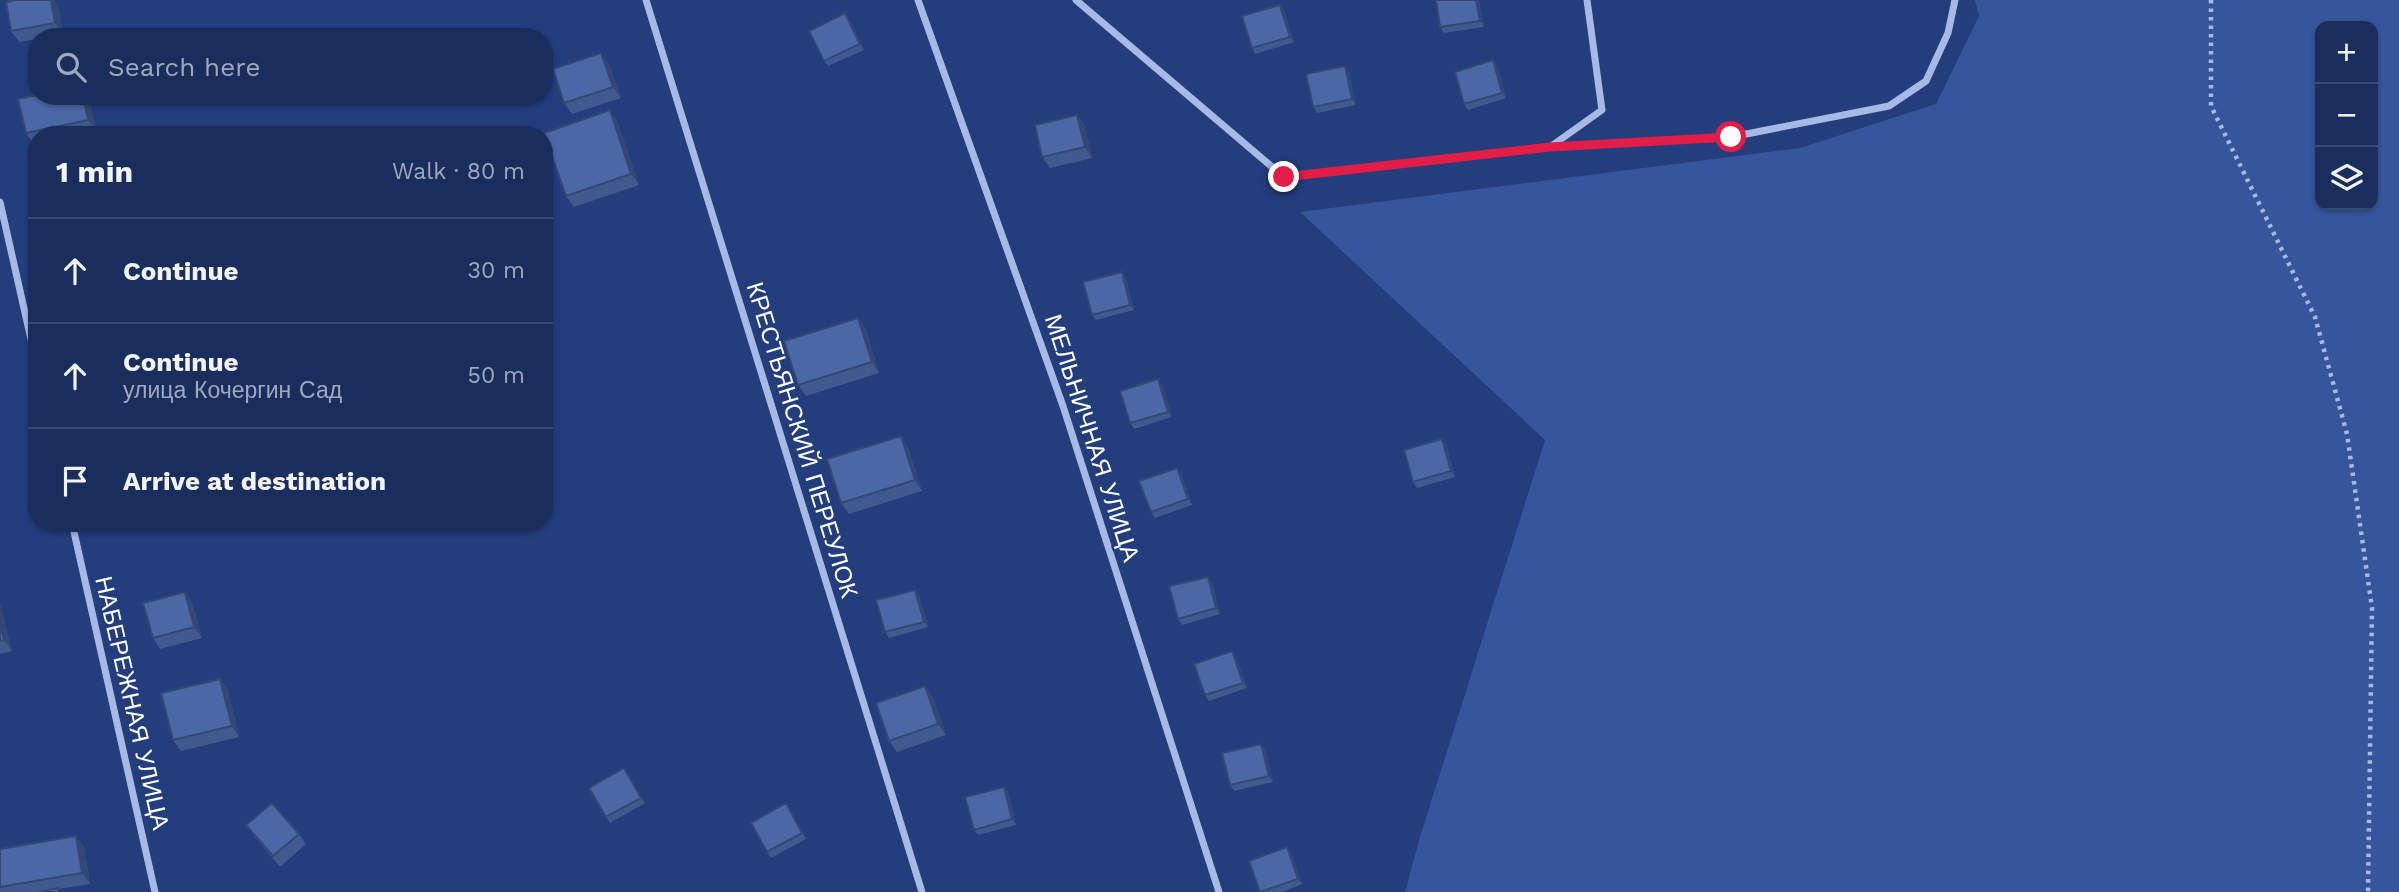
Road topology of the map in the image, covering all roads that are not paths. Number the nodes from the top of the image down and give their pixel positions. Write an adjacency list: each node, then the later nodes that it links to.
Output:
1 (646, 0): 11 (street, КРЕСТЬЯНСКИЙ ПЕРЕУЛОК)
2 (918, 0): 12 (street, МЕЛЬНИЧНАЯ УЛИЦА)
3 (1076, 0): 6 (street)
4 (1587, 0): 6 (street)
5 (1955, 0): 6 (street)
6 (1550, 147)
7 (0, 202): 8 (street)
8 (28, 326)
9 (74, 532): 10 (street, НАБЕРЕЖНАЯ УЛИЦА)
10 (155, 892)
11 (922, 892)
12 (1219, 892)

